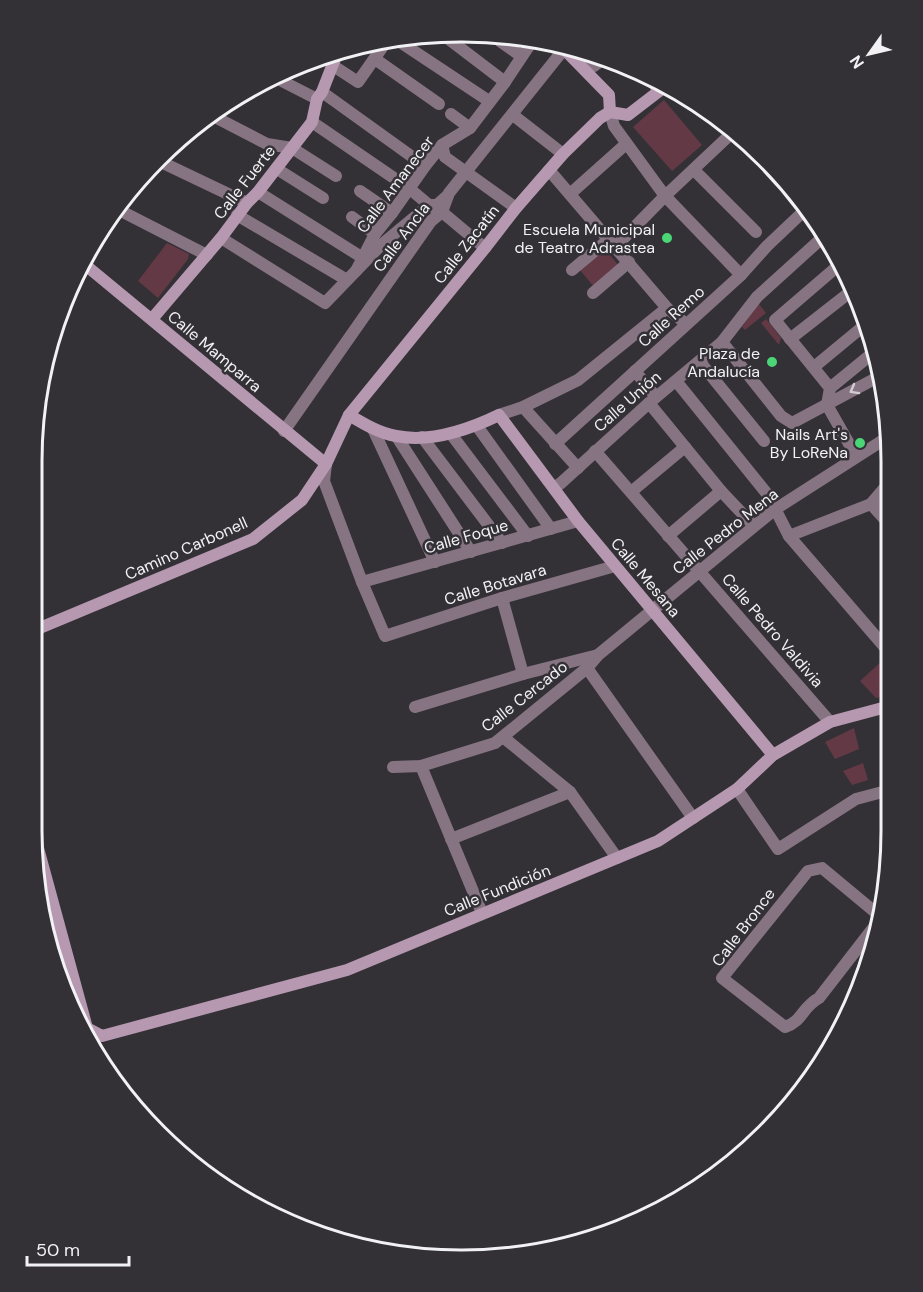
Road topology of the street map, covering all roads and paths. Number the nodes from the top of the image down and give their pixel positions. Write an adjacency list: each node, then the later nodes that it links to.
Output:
1 (453, 42): 13 (street)
2 (505, 45): 7 (street)
3 (406, 46): 16 (street)
4 (527, 48): 7 (street, Calle Amanecer)
5 (381, 50): 9 (street)
6 (558, 53): 20 (street, Calle Ancla)
7 (521, 56): 13 (street, Calle Amanecer)
8 (572, 57): 18 (street)
9 (375, 59): 11 (street); 17 (street)
10 (333, 62): 11 (street, Calle Fuerte)
11 (332, 65): 15 (street, Calle Fuerte)
12 (285, 81): 15 (street)
13 (505, 82): 16 (street, Calle Amanecer)
14 (659, 91): 18 (street)
15 (319, 95): 22 (street, Calle Fuerte); 30 (street)
16 (489, 101): 23 (street, Calle Amanecer)
17 (439, 104)
18 (610, 112): 25 (street); 28 (street, Calle Zacatín)
19 (451, 114): 23 (street)
20 (513, 115): 28 (street); 34 (street, Calle Ancla)
21 (219, 119): 27 (street)
22 (312, 122): 27 (street, Calle Fuerte); 36 (street)
23 (470, 128): 26 (street, Calle Amanecer)
24 (727, 137): 33 (street)
25 (626, 144): 40 (street); 41 (street)
26 (442, 145): 30 (street, Calle Amanecer); 34 (street)
27 (292, 148): 31 (street, Calle Fuerte); 35 (street)
28 (563, 154): 32 (street, Calle Zacatín)
29 (166, 164): 43 (street)
30 (425, 166): 36 (street, Calle Amanecer)
31 (276, 170): 38 (street, Calle Fuerte); 42 (street)
32 (549, 170): 40 (street); 45 (street, Calle Zacatín)
33 (694, 170): 41 (street); 52 (street)
34 (466, 172): 39 (street, Calle Ancla); 45 (street)
35 (336, 176)
36 (410, 189): 44 (street); 48 (street, Calle Amanecer)
37 (360, 191): 48 (street)
38 (258, 192): 43 (street, Calle Fuerte); 59 (street)
39 (449, 193): 44 (street); 46 (street, Calle Ancla)
40 (570, 194): 56 (street)
41 (665, 196): 56 (street); 65 (street)
42 (323, 198)
43 (247, 202): 49 (street, Calle Fuerte)
44 (429, 205): 46 (street); 64 (street)
45 (516, 208): 57 (street, Calle Zacatín)
46 (442, 212): 57 (street); 89 (street, Calle Ancla)
47 (124, 213): 58 (street)
48 (392, 213): 53 (street, Calle Amanecer)
49 (237, 215): 54 (street, Calle Fuerte); 66 (street)
50 (800, 215): 65 (street, Calle Remo)
51 (352, 217): 53 (street)
52 (756, 232)
53 (375, 234): 59 (street, Calle Amanecer)
54 (221, 238): 58 (street, Calle Fuerte); 66 (street)
55 (818, 241): 74 (street, Calle Unión)
56 (613, 243): 60 (street); 63 (street)
57 (485, 248): 86 (street, Calle Zacatín)
58 (207, 255): 70 (street, Calle Fuerte)
59 (363, 258): 64 (street, Calle Amanecer)
60 (629, 262): 67 (street); 69 (street)
61 (89, 268): 70 (street, Calle Mamparra)
62 (834, 269): 73 (street)
63 (572, 270)
64 (356, 271): 66 (street)
65 (741, 275): 71 (street, Calle Remo)
66 (347, 280)
67 (593, 293)
68 (846, 295): 73 (street)
69 (668, 308): 71 (street); 84 (street)
70 (152, 319): 89 (street, Calle Mamparra)
71 (686, 324): 78 (street, Calle Remo)
72 (860, 329): 77 (street)
73 (790, 339): 77 (street)
74 (722, 342): 76 (street, Calle Unión); 83 (street)
75 (868, 357): 81 (street)
76 (700, 362): 80 (street, Calle Unión); 93 (street)
77 (814, 367): 81 (street)
78 (635, 371): 82 (street); 95 (street, Calle Remo)
79 (873, 380): 83 (street, one-way to 83)
80 (676, 381): 82 (street, Calle Unión); 107 (street)
81 (830, 388): 83 (street)
82 (652, 400): 96 (street); 97 (street, Calle Unión)
83 (827, 405): 98 (street)
84 (523, 407): 85 (street); 95 (street)
85 (499, 415): 87 (street); 101 (street, Calle Mesana)
86 (349, 416): 88 (street); 99 (street, Calle Zacatín)
87 (477, 426): 90 (street); 111 (street)
88 (373, 429): 91 (street); 117 (street)
89 (284, 431): 99 (street, Calle Mamparra)
90 (451, 434): 92 (street); 112 (street)
91 (397, 437): 92 (street); 116 (street)
92 (422, 437): 115 (street)
93 (764, 441)
94 (880, 442): 98 (street, Calle Pedro Mena)
95 (555, 444): 100 (street)
96 (685, 447): 102 (street); 103 (street)
97 (595, 451): 100 (street, Calle Unión); 103 (street, Calle Pedro Valdivia)
98 (856, 456): 107 (street, Calle Pedro Mena)
99 (326, 464): 120 (street); 123 (street, Camino Carbonell)
100 (578, 468): 101 (street, Calle Unión)
101 (554, 488): 109 (street, Calle Mesana)
102 (721, 491): 110 (street); 113 (street)
103 (631, 492): 113 (street, Calle Pedro Valdivia)
104 (881, 492): 106 (street)
105 (881, 501): 106 (street)
106 (871, 504): 108 (street); 114 (street)
107 (774, 510): 110 (street, Calle Pedro Mena); 114 (street)
108 (881, 516)
109 (578, 521): 111 (street, Calle Foque); 118 (street, Calle Mesana)
110 (754, 526): 119 (street, Calle Pedro Mena)
111 (551, 529): 112 (street, Calle Foque)
112 (528, 536): 115 (street, Calle Foque)
113 (668, 536): 119 (street, Calle Pedro Valdivia)
114 (789, 536): 124 (street)
115 (502, 543): 116 (street, Calle Foque)
116 (471, 552): 117 (street, Calle Foque)
117 (435, 562): 120 (street, Calle Foque)
118 (615, 566): 121 (street, Calle Botavara); 122 (street, Calle Mesana)
119 (699, 570): 122 (street, Calle Pedro Mena); 130 (street, Calle Pedro Valdivia)
120 (362, 582): 121 (street, Calle Botavara)
121 (502, 598): 127 (street)
122 (653, 609): 125 (street, Calle Pedro Mena); 132 (street, Calle Mesana)
123 (42, 627)
124 (881, 643)
125 (598, 655): 126 (street, Calle Cercado); 127 (street, Calle Pedro Mena)
126 (586, 668): 131 (street, Calle Cercado); 138 (street)
127 (523, 674): 128 (street, Calle Pedro Mena)
128 (415, 707)
129 (881, 708): 130 (street, Calle Fundición)
130 (830, 722): 132 (street, Calle Fundición)
131 (503, 737): 133 (street, Calle Cercado); 136 (street)
132 (773, 755): 135 (street, Calle Fundición)
133 (422, 766): 134 (street, Calle Cercado); 139 (street)
134 (393, 767)
135 (737, 789): 137 (street); 138 (street, Calle Fundición)
136 (570, 792): 139 (street); 140 (street)
137 (881, 792)
138 (693, 818): 140 (street, Calle Fundición)
139 (451, 838): 143 (street)
140 (617, 858): 143 (street, Calle Fundición)
141 (45, 872): 145 (street)
142 (873, 911): 144 (street, Calle Bronce)
143 (482, 913): 146 (street, Calle Fundición)
144 (868, 935)
145 (82, 1008)
146 (93, 1031)

